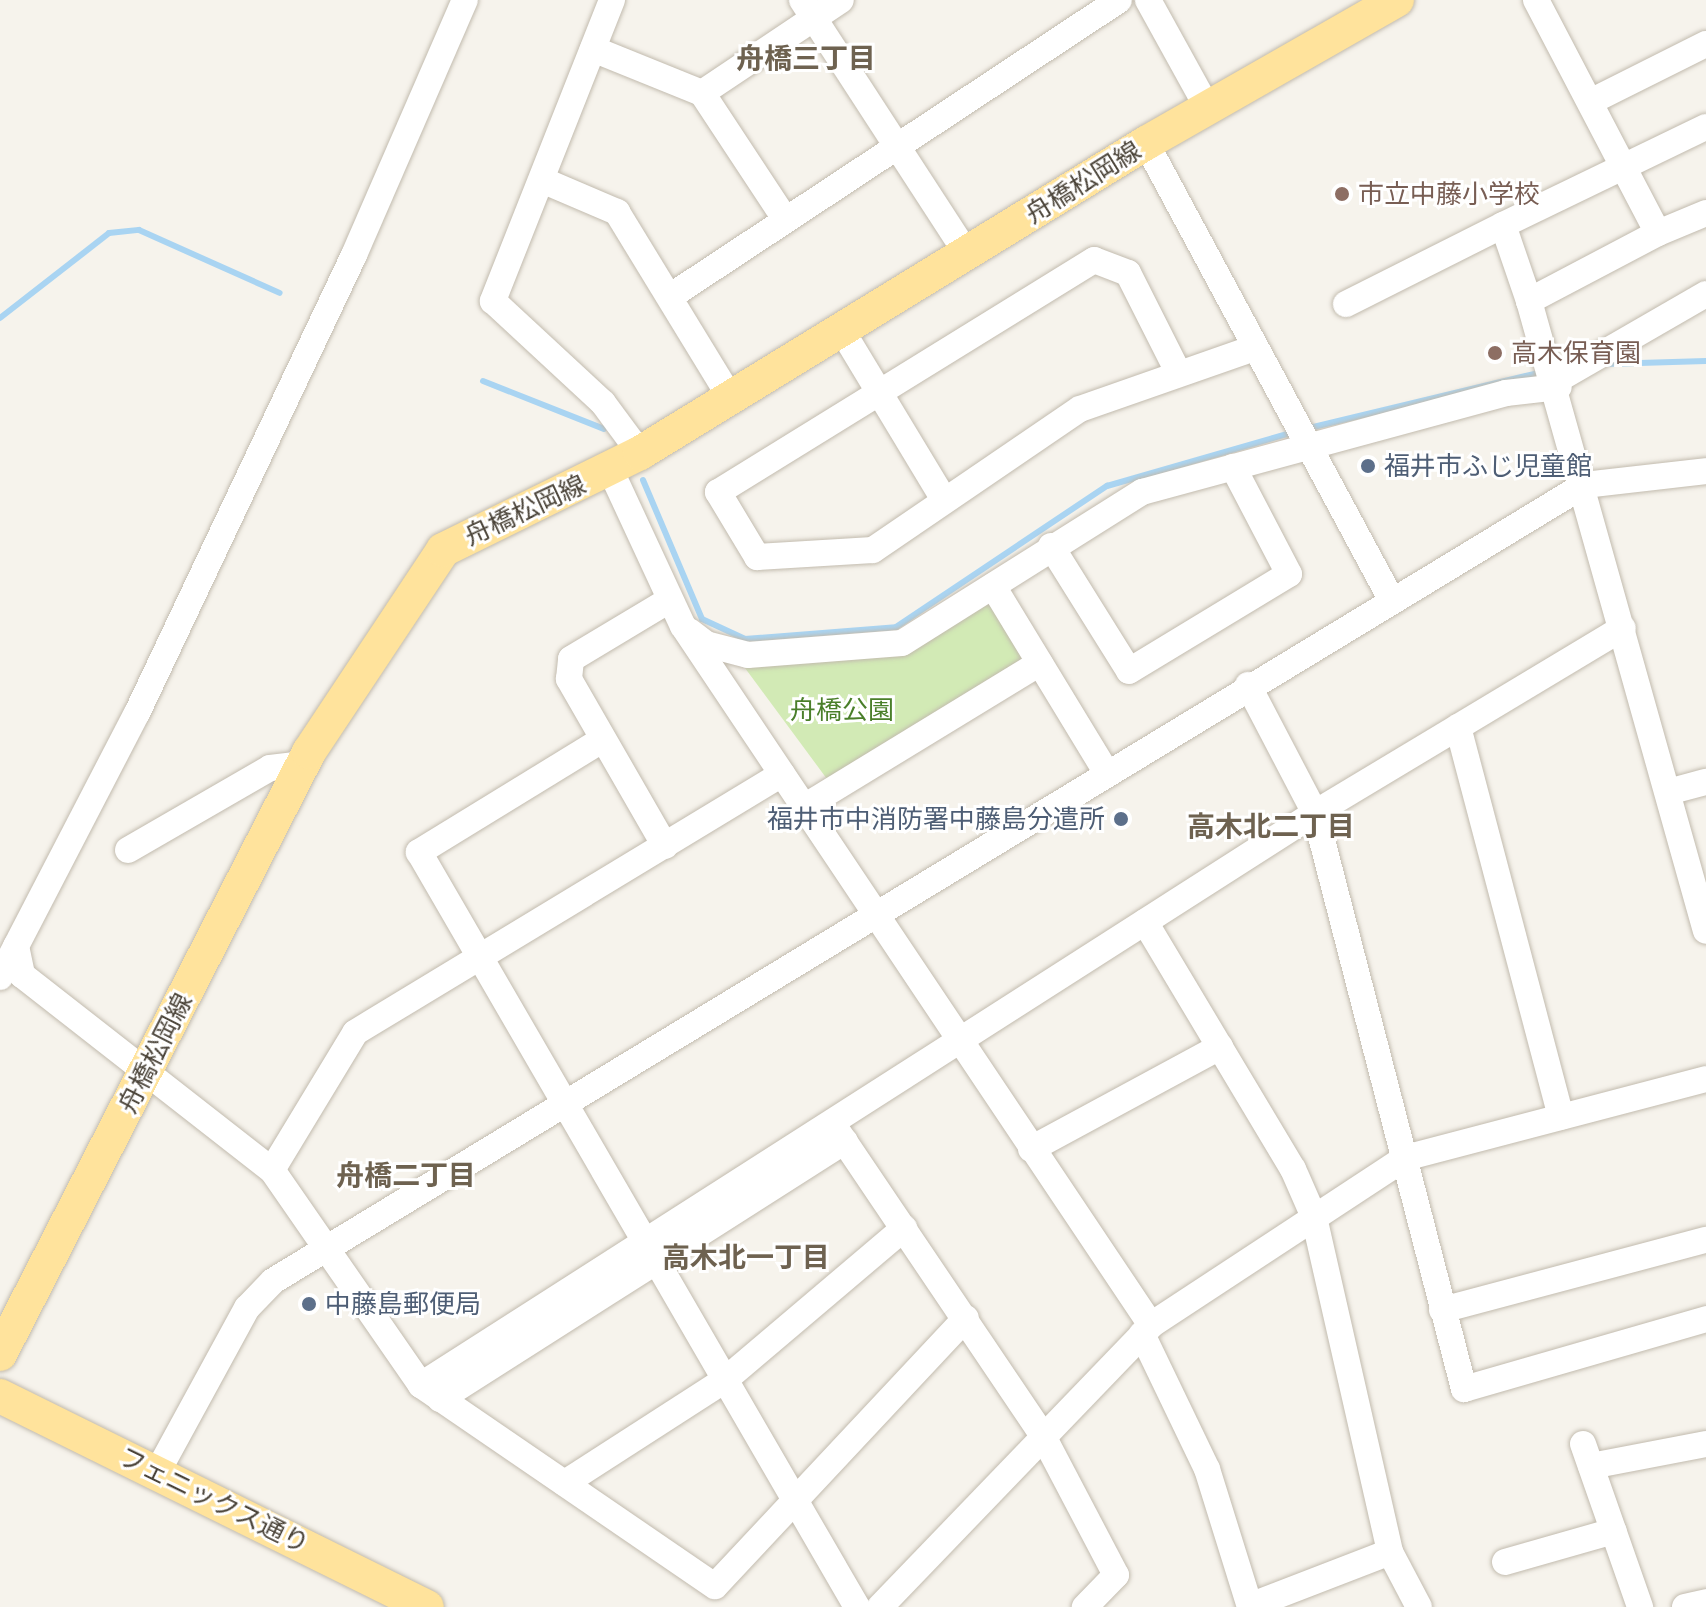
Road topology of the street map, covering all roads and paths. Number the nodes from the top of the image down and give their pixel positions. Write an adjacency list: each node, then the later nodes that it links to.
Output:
1 (465, 0): 63 (street)
2 (612, 0): 10 (street)
3 (841, 0): 8 (street)
4 (1119, 0): 15 (street)
5 (1397, 0): 13 (main road, 舟橋松岡線)
6 (1536, 0): 12 (street)
7 (1154, 2): 13 (street)
8 (808, 9): 11 (street); 15 (street)
9 (1706, 44): 12 (street)
10 (593, 49): 11 (street); 18 (street)
11 (702, 93): 20 (street)
12 (1592, 101): 17 (street)
13 (1207, 107): 16 (main road, 舟橋松岡線)
14 (1706, 127): 17 (street)
15 (897, 143): 20 (street); 23 (street)
16 (1146, 143): 23 (main road, 舟橋松岡線); 29 (street)
17 (1626, 166): 21 (street); 22 (street)
18 (542, 180): 24 (street); 35 (street)
19 (1706, 213): 22 (street)
20 (785, 219): 24 (street)
21 (1503, 225): 26 (street); 27 (street)
22 (1658, 233): 26 (street)
23 (966, 253): 28 (main road, 舟橋松岡線)
24 (674, 294): 33 (street)
25 (1706, 294): 31 (street)
26 (1529, 301): 31 (street)
27 (1346, 304)
28 (841, 329): 32 (street); 33 (main road, 舟橋松岡線)
29 (1254, 348): 30 (street); 34 (street)
30 (1178, 372): 32 (street); 40 (street)
31 (1558, 383): 34 (street); 39 (street)
32 (880, 393): 40 (street); 40 (street)
33 (730, 397): 35 (main road, 舟橋松岡線)
34 (1307, 447): 36 (street); 43 (street)
35 (640, 453): 37 (main road, 舟橋松岡線)
36 (1233, 467): 41 (street); 41 (street)
37 (610, 469): 44 (street); 51 (main road, 舟橋松岡線)
38 (1706, 471): 39 (street)
39 (1584, 485): 43 (street); 46 (street)
40 (943, 498)
41 (1051, 546): 42 (street)
42 (993, 586): 45 (street); 47 (street)
43 (1391, 599): 48 (street)
44 (669, 600): 45 (street); 50 (street)
45 (683, 626): 53 (street)
46 (1623, 628): 49 (street); 55 (street)
47 (1040, 663): 52 (street); 56 (street)
48 (1248, 685): 52 (street); 57 (street)
49 (1458, 727): 57 (street); 71 (street)
50 (602, 740): 58 (street); 64 (street)
51 (302, 764): 59 (street); 68 (main road, 舟橋松岡線)
52 (1106, 772): 60 (street)
53 (782, 774): 56 (street); 58 (street)
54 (1706, 782): 55 (street)
55 (1668, 792): 62 (street)
56 (804, 807): 60 (street)
57 (1315, 813): 61 (street); 74 (street)
58 (665, 846): 64 (street)
59 (128, 850)
60 (876, 913): 66 (street); 70 (street)
61 (1145, 922): 66 (street); 67 (street)
62 (1706, 931)
63 (16, 946): 65 (street); 68 (street)
64 (480, 957): 70 (street); 75 (street)
65 (0, 977)
66 (959, 1043): 72 (street); 73 (street)
67 (1220, 1047): 73 (street); 76 (street)
68 (144, 1074): 75 (street); 85 (main road, 舟橋松岡線)
69 (1706, 1079): 71 (street)
70 (566, 1104): 79 (street); 80 (street)
71 (1561, 1117): 74 (street)
72 (839, 1132): 77 (street); 80 (street)
73 (1031, 1149): 84 (street)
74 (1405, 1158): 76 (street); 81 (street)
75 (272, 1170): 79 (street)
76 (1314, 1217): 84 (street); 95 (street)
77 (904, 1228): 82 (street); 86 (street)
78 (1706, 1240): 81 (street)
79 (324, 1251): 87 (street); 91 (street)
80 (650, 1252): 86 (street); 87 (street)
81 (1442, 1310): 83 (street)
82 (966, 1318): 89 (street); 93 (street)
83 (1706, 1319)
84 (1147, 1330): 89 (street); 102 (street)
85 (0, 1354)
86 (725, 1380): 92 (street); 93 (street)
87 (431, 1392): 92 (street)
88 (0, 1396): 91 (main road, フェニックス通り)
89 (1043, 1436): 100 (street); 101 (street)
90 (1706, 1444): 94 (street)
91 (158, 1471): 98 (main road, フェニックス通り)
92 (565, 1483): 93 (street)
93 (796, 1501): 99 (street)
94 (1614, 1531): 96 (street); 104 (street)
95 (1390, 1552): 102 (street); 103 (street)
96 (1505, 1562)
97 (1706, 1602): 105 (street)
98 (427, 1607)
99 (857, 1607)
100 (880, 1607)
101 (1085, 1607)
102 (1250, 1607)
103 (1419, 1607)
104 (1640, 1607)
105 (1685, 1607)

